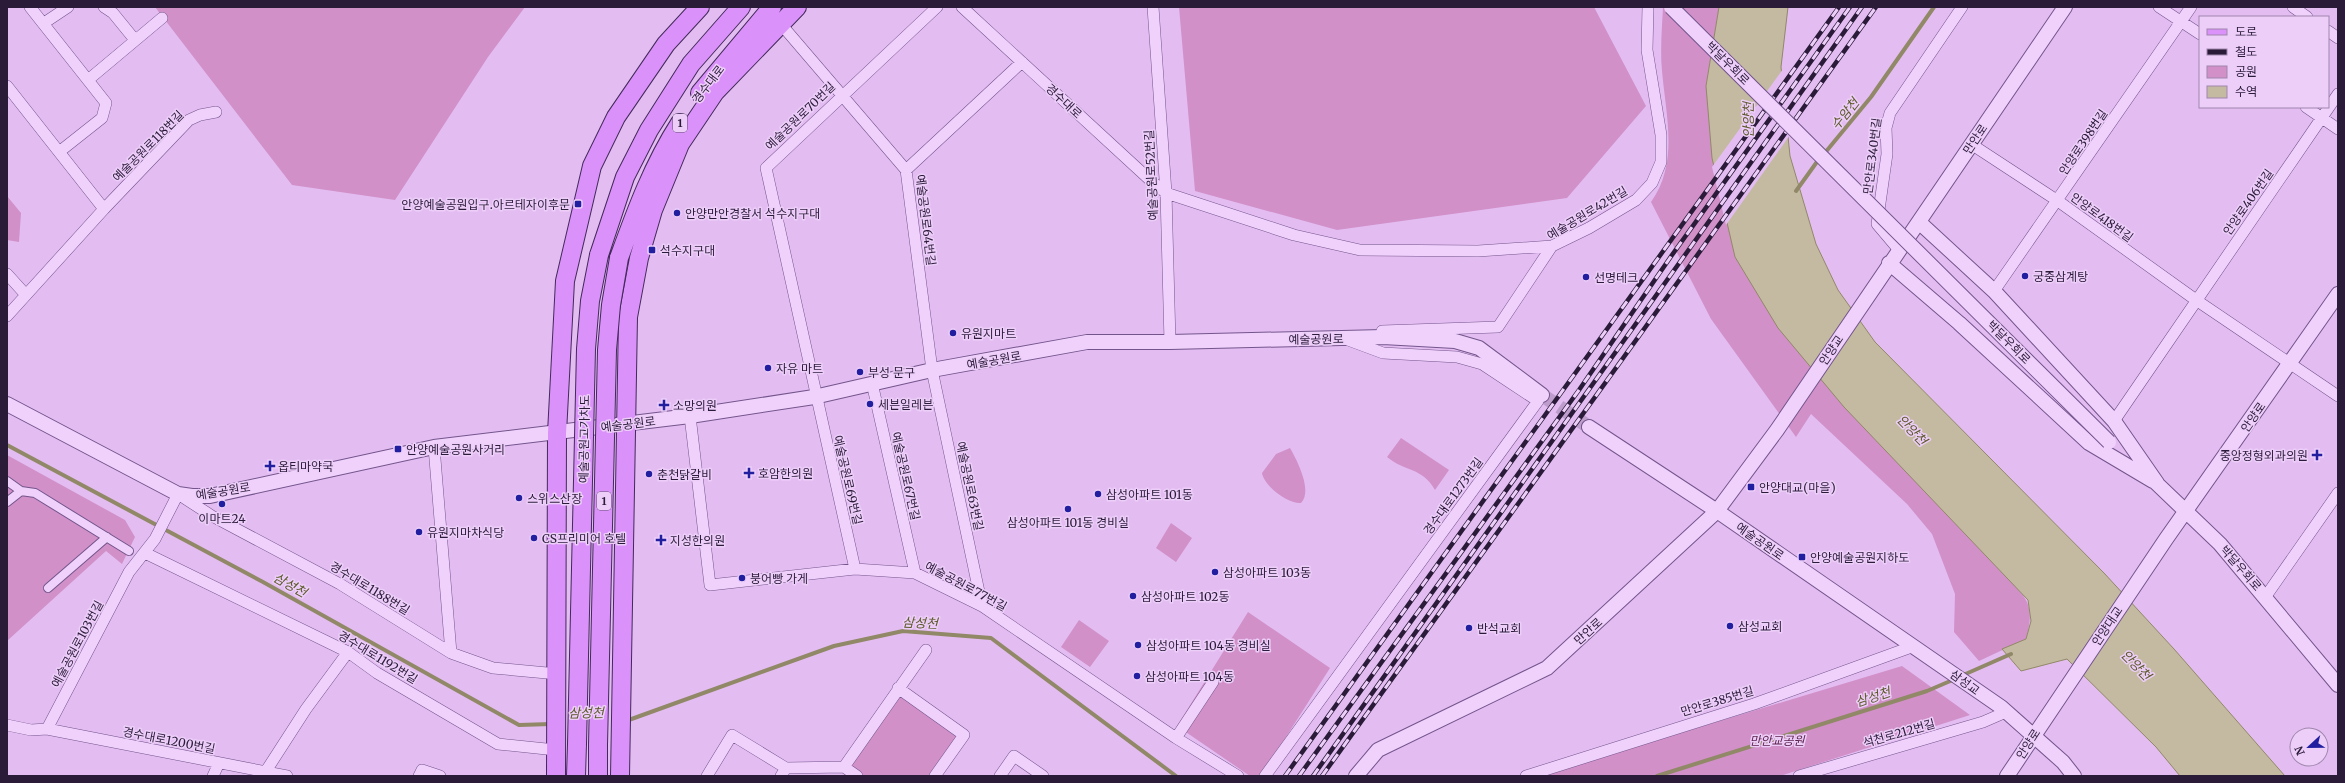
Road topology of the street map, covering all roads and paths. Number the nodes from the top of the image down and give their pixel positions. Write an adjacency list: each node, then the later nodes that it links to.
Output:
1 (30, 7): 21 (street)
2 (68, 7): 21 (street)
3 (104, 7): 26 (street)
4 (700, 7): 70 (main road)
5 (741, 7): 47 (main road, 경수대로 / 1)
6 (772, 7): 48 (main road, 경수대로 / 1)
7 (797, 7): 22 (main road)
8 (937, 7): 31 (street, 예술공원로70번길)
9 (962, 7): 27 (street, 경수대로)
10 (1153, 7): 41 (street, 예술공원로52번길)
11 (1648, 7): 45 (street, 예술공원로42번길)
12 (1671, 7): 73 (street, 박달우회로, bridge)
13 (1962, 7): 46 (street, 만안로340번길)
14 (2065, 7): 38 (street, 만안로)
15 (2159, 7): 20 (street)
16 (2191, 7): 20 (street, 안양로398번길)
17 (2293, 7): 18 (street)
18 (2306, 16)
19 (162, 18): 26 (street)
20 (2181, 21): 24 (street); 42 (street, 안양로398번길)
21 (44, 23): 28 (street)
22 (780, 23): 31 (street, 예술공원로64번길); 67 (main road)
23 (2329, 32): 25 (street)
24 (2199, 33)
25 (2338, 38)
26 (135, 40): 28 (street)
27 (1022, 62): 40 (street); 41 (street, 경수대로)
28 (88, 80): 39 (street)
29 (7, 86): 39 (street)
30 (2338, 94): 33 (street)
31 (841, 95): 40 (street, 예술공원로64번길); 62 (street, 예술공원로70번길)
32 (2307, 108): 36 (street)
33 (2329, 108)
34 (2329, 108): 36 (street)
35 (216, 112): 43 (street, 예술공원로118번길)
36 (2322, 118): 37 (street); 54 (street, 안양로406번길)
37 (2338, 129)
38 (1971, 144): 42 (street, 안양로418번길); 44 (street, 만안로)
39 (59, 152): 43 (street)
40 (906, 170): 59 (street, 예술공원로64번길)
41 (1166, 193): 45 (street); 57 (street, 예술공원로52번길)
42 (2058, 201): 51 (street, 안양로398번길); 54 (street, 안양로418번길)
43 (104, 209): 53 (street, 예술공원로118번길)
44 (1920, 223): 46 (street, 만안로); 51 (street)
45 (1552, 246): 56 (street, 예술공원로42번길)
46 (1899, 250): 49 (street, 만안로)
47 (599, 255): 115 (main road, 예술공원고가차도 / 1, bridge)
48 (619, 258): 116 (main road, 예술공원고가차도 / 1, bridge)
49 (1887, 267): 69 (street, 안양교); 73 (street)
50 (7, 274): 53 (street)
51 (1994, 291): 66 (street)
52 (2338, 294): 58 (street, 안양로)
53 (26, 295): 55 (street, 예술공원로118번길)
54 (2196, 300): 58 (street, 안양로418번길); 66 (street)
55 (7, 316)
56 (1343, 338): 57 (street, 예술공원로); 61 (street, 예술공원로); 124 (street, 경수대로1273번길)
57 (1170, 342): 59 (street, 예술공원로)
58 (2291, 363): 63 (street, 안양로418번길); 80 (street, 안양로)
59 (932, 370): 60 (street, 예술공원로); 89 (street, 예술공원로63번길)
60 (872, 383): 62 (street, 예술공원로); 86 (street, 예술공원로67번길)
61 (1542, 395)
62 (816, 396): 65 (street, 예술공원로); 85 (street, 예술공원로69번길)
63 (2338, 396)
64 (7, 404): 76 (street, 예술공원로)
65 (690, 416): 67 (street, 예술공원로); 85 (street, 예술공원로77번길)
66 (2114, 421): 73 (street)
67 (628, 424): 70 (street, 예술공원로); 117 (main road)
68 (1589, 427): 79 (street, 예술공원로)
69 (1777, 430): 79 (street, 만안로)
70 (557, 433): 71 (street, 예술공원로); 95 (main road)
71 (434, 447): 76 (street, 예술공원로); 93 (street)
72 (7, 482): 74 (street)
73 (2157, 483): 80 (street, 박달우회로)
74 (21, 491): 77 (street); 81 (street)
75 (2338, 493): 78 (street)
76 (175, 500): 84 (street, 예술공원로103번길); 93 (street, 경수대로1188번길)
77 (7, 502)
78 (2334, 507): 88 (street)
79 (1717, 511): 90 (street, 예술공원로); 125 (street, 만안로)
80 (2187, 511): 82 (street, 안양로); 88 (street, 박달우회로)
81 (107, 537): 83 (street); 87 (street)
82 (2166, 539): 100 (street, 안양대교)
83 (128, 551)
84 (145, 553): 92 (street, 경수대로1192번길); 102 (street, 예술공원로103번길)
85 (855, 569): 86 (street, 예술공원로77번길)
86 (915, 573): 89 (street, 예술공원로77번길)
87 (48, 588)
88 (2266, 596): 97 (street, 박달우회로)
89 (982, 606): 103 (street, 예술공원로77번길)
90 (1914, 646): 94 (street, 예술공원로); 126 (street, 만안로385번길)
91 (926, 650): 98 (street)
92 (348, 652): 105 (street, 경수대로1192번길); 108 (street)
93 (451, 653): 95 (street, 경수대로1188번길)
94 (1930, 656): 99 (street, 삼성교)
95 (558, 681): 105 (main road)
96 (1213, 682): 103 (street)
97 (2338, 685)
98 (898, 688): 107 (street); 120 (street)
99 (2004, 710): 104 (street); 127 (street, 석천로212번길)
100 (2048, 712): 104 (street, 안양로)
101 (7, 725): 102 (street)
102 (47, 729): 106 (street, 경수대로1200번길)
103 (1176, 738): 123 (street, 예술공원로77번길)
104 (2033, 738): 128 (street, 안양로); 129 (street)
105 (556, 748): 114 (main road)
106 (219, 763): 108 (street, 경수대로1200번길); 110 (street)
107 (844, 767): 109 (street); 119 (street)
108 (266, 771): 111 (street, 경수대로1200번길)
109 (784, 772): 118 (street)
110 (213, 776)
111 (287, 776)
112 (419, 776): 113 (street)
113 (440, 776)
114 (556, 776)
115 (576, 776)
116 (598, 776)
117 (620, 776)
118 (707, 776)
119 (857, 776)
120 (935, 776)
121 (1000, 776): 122 (street)
122 (1043, 776)
123 (1238, 776)
124 (1266, 776)
125 (1356, 776)
126 (1526, 776)
127 (1799, 776)
128 (2007, 776)
129 (2074, 776)

